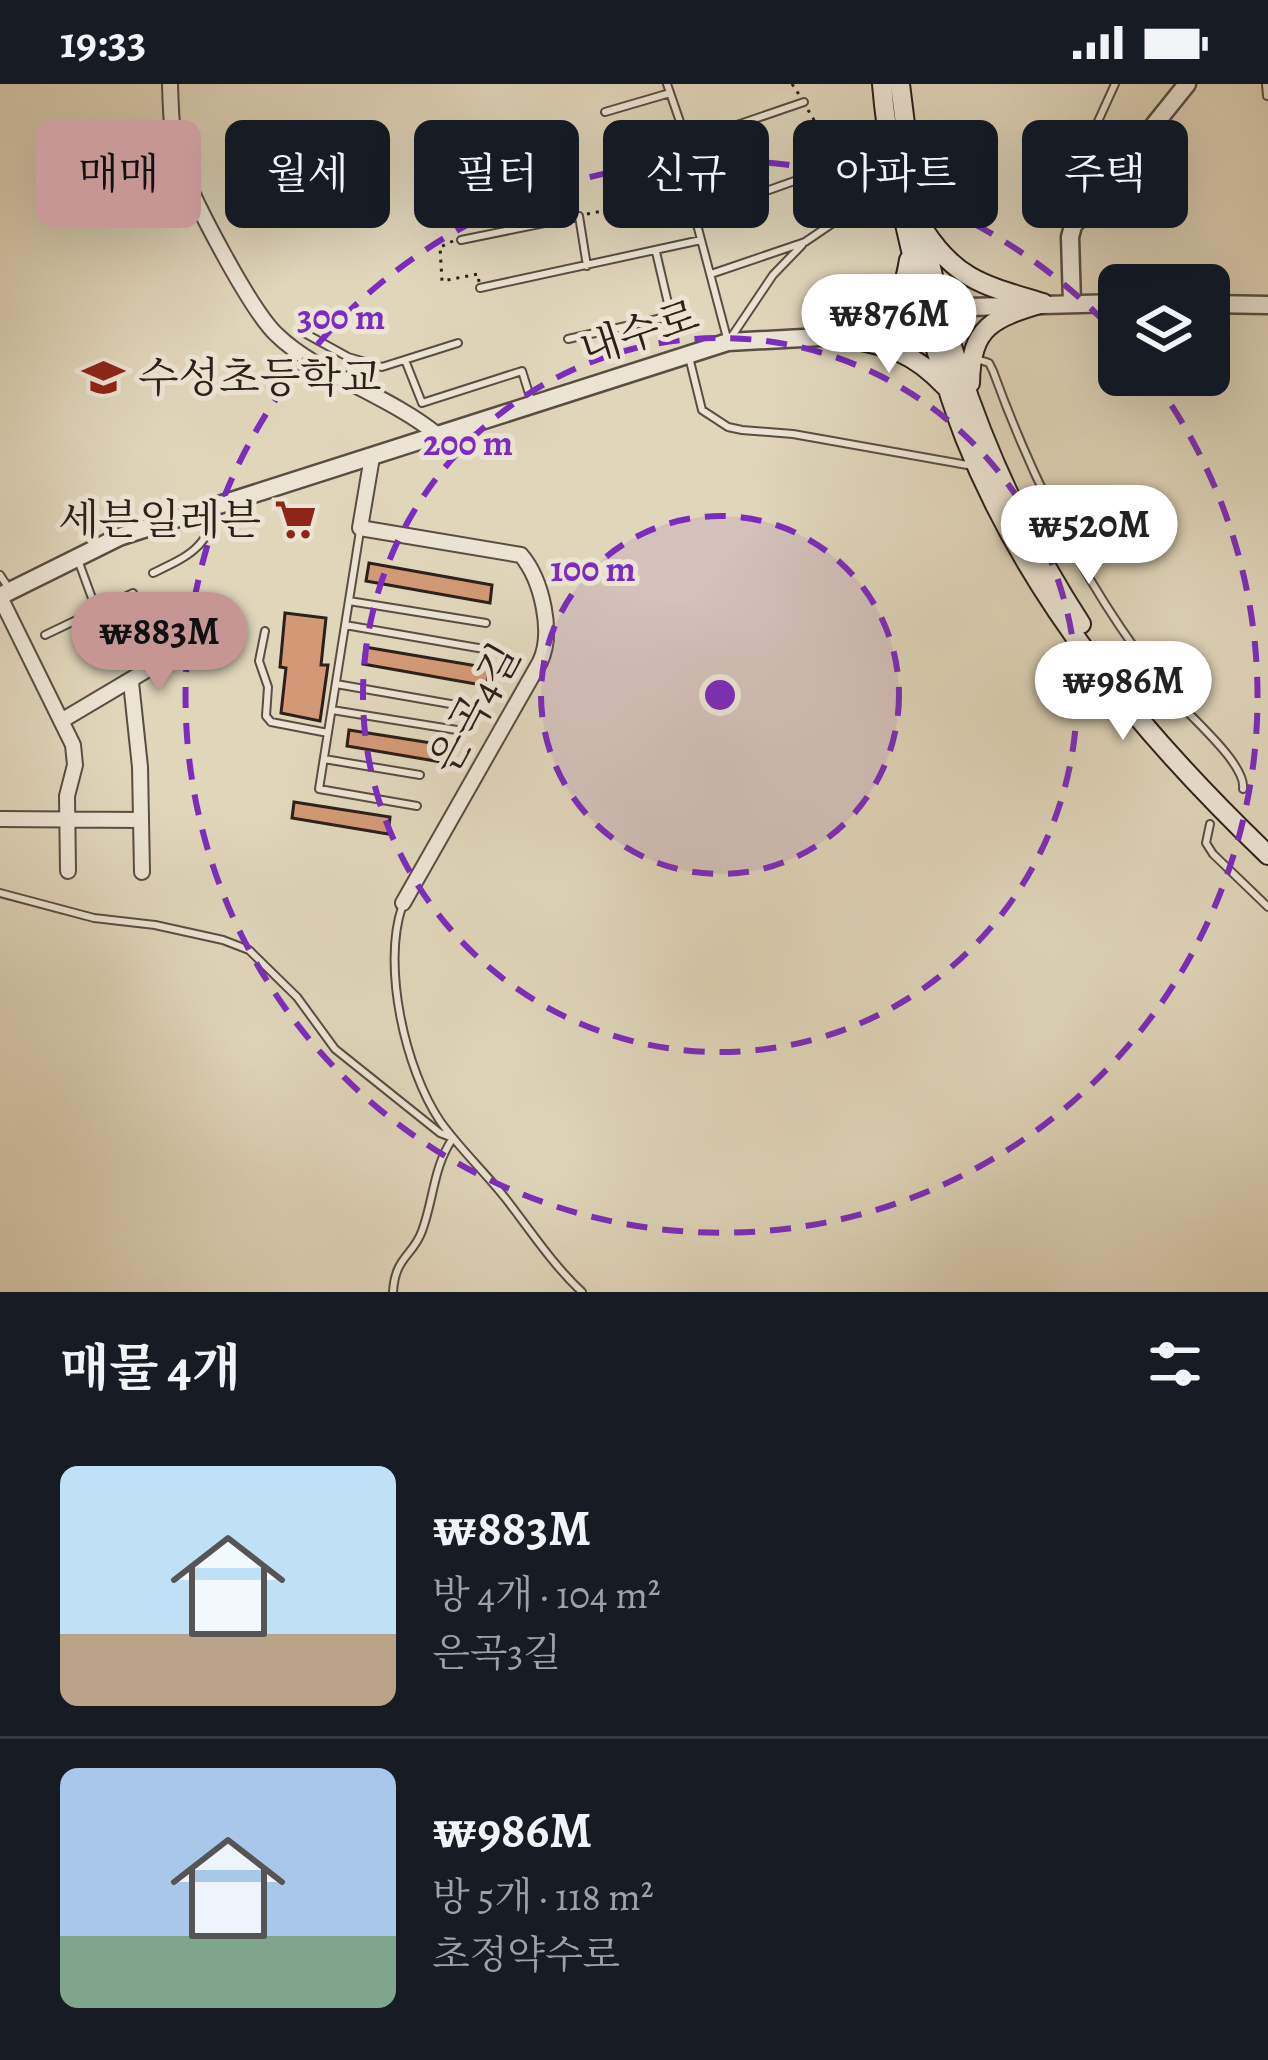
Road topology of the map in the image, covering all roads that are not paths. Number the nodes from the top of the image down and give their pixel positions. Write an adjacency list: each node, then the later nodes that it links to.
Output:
1 (170, 84): 46 (street)
2 (882, 84): 24 (main road)
3 (900, 84): 13 (main road)
4 (1115, 84): 14 (lane)
5 (1187, 84): 15 (street)
6 (1266, 84): 8 (lane)
7 (668, 88): 10 (lane); 11 (lane)
8 (1267, 96)
9 (804, 102): 12 (lane)
10 (605, 112)
11 (679, 120)
12 (751, 120)
13 (905, 120)
14 (1099, 120)
15 (1158, 120)
16 (769, 190): 23 (lane)
17 (698, 228): 22 (lane)
18 (920, 228): 34 (main road)
19 (922, 228): 29 (main road)
20 (1073, 228): 30 (street)
21 (461, 240): 26 (lane)
22 (701, 240): 25 (lane); 27 (lane)
23 (805, 242): 27 (lane); 38 (lane)
24 (911, 250): 34 (main road); 36 (main road)
25 (656, 252): 26 (lane); 37 (lane)
26 (587, 266): 28 (lane)
27 (712, 274): 38 (lane)
28 (480, 288)
29 (1043, 303): 30 (street, 내수로); 34 (street, 내수로); 41 (main road)
30 (1072, 303): 31 (street, 내수로)
31 (1098, 303)
32 (1230, 304): 33 (street)
33 (1268, 305)
34 (935, 317): 36 (street, 내수로); 43 (main road); 44 (main road)
35 (299, 330): 42 (lane)
36 (844, 338): 38 (street, 내수로); 43 (main road)
37 (568, 339)
38 (728, 342): 40 (street, 내수로)
39 (458, 344): 42 (lane)
40 (688, 353): 45 (street, 내수로); 48 (lane)
41 (970, 357): 44 (main road); 72 (lane)
42 (405, 360): 45 (lane)
43 (948, 389): 48 (main road)
44 (969, 400): 78 (main road)
45 (532, 404): 46 (street, 내수로)
46 (435, 433): 47 (street, 내수로)
47 (372, 457): 49 (street, 내수로); 50 (street)
48 (978, 467): 79 (main road)
49 (214, 505): 51 (street, 내수로); 52 (lane)
50 (361, 528): 55 (lane); 83 (street, 은곡4길)
51 (77, 556): 53 (street, 내수로); 56 (lane)
52 (153, 573)
53 (2, 589): 67 (street)
54 (133, 593): 56 (lane)
55 (349, 601): 58 (lane); 59 (lane)
56 (96, 610): 61 (lane)
57 (231, 620): 63 (street)
58 (487, 623)
59 (345, 625): 62 (lane); 64 (lane)
60 (266, 632): 69 (lane)
61 (45, 635)
62 (484, 649)
63 (131, 682): 67 (street); 76 (street)
64 (336, 684): 65 (lane); 66 (lane)
65 (462, 706)
66 (332, 710): 68 (lane); 69 (lane)
67 (61, 721): 75 (street)
68 (457, 730)
69 (328, 733): 70 (lane)
70 (324, 759): 71 (lane); 73 (lane)
71 (420, 775)
72 (1243, 789)
73 (417, 806)
74 (0, 819): 75 (street)
75 (66, 820): 76 (street); 80 (street)
76 (140, 820): 81 (street)
77 (1210, 824): 84 (lane)
78 (1268, 840)
79 (1268, 855)
80 (68, 871)
81 (142, 872)
82 (0, 893): 85 (lane)
83 (404, 904): 85 (lane)
84 (1268, 908)
85 (453, 1138): 86 (lane); 87 (lane)
86 (393, 1292)
87 (582, 1292)

